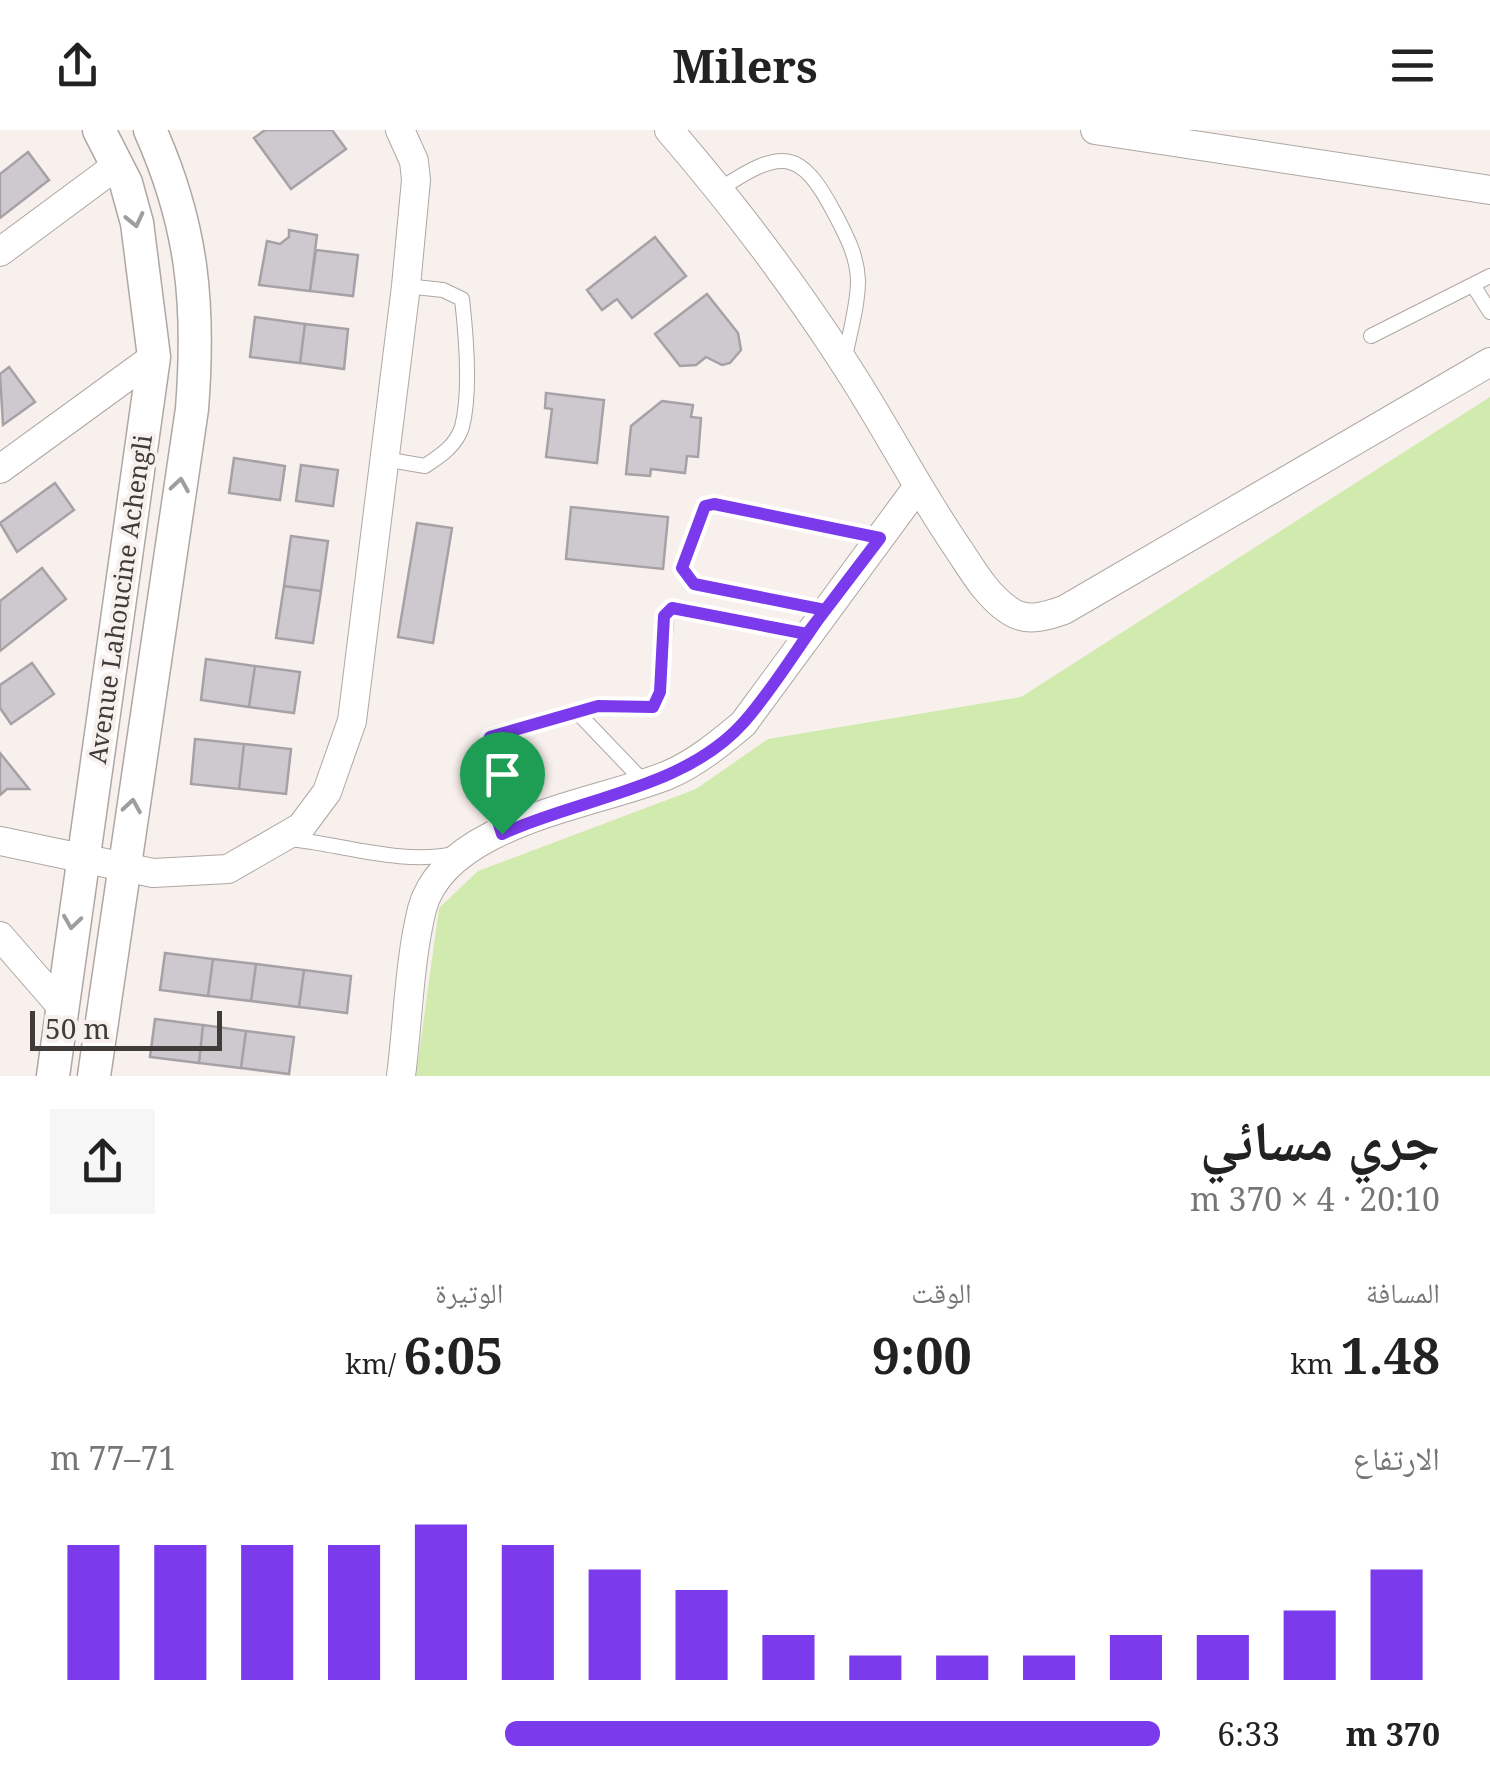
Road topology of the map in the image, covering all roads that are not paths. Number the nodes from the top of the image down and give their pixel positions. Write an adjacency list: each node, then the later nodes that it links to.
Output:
1 (99, 130): 7 (street, Avenue Lahoucine Achengli)
2 (150, 130): 32 (street, Avenue Lahoucine Achengli, one-way to 2)
3 (400, 130): 13 (street)
4 (669, 130): 8 (street)
5 (1095, 130): 6 (street)
6 (1135, 133): 9 (street)
7 (116, 166): 10 (street); 16 (street, Avenue Lahoucine Achengli, one-way to 16)
8 (720, 190): 17 (street); 17 (lane)
9 (1490, 190)
10 (0, 252)
11 (1490, 276): 12 (lane)
12 (1473, 285): 14 (lane); 15 (lane)
13 (406, 286): 19 (street); 19 (lane)
14 (1490, 312)
15 (1371, 336)
16 (154, 357): 20 (street); 31 (street, Avenue Lahoucine Achengli)
17 (844, 362): 21 (street)
18 (1490, 362): 21 (street)
19 (384, 459): 28 (street)
20 (0, 469)
21 (916, 489): 22 (street)
22 (880, 538): 23 (street); 23 (lane)
23 (825, 610): 24 (street)
24 (807, 634): 25 (lane); 26 (street)
25 (576, 711): 26 (lane); 27 (lane)
26 (644, 782): 27 (street)
27 (502, 834): 30 (street)
28 (285, 838): 30 (lane); 32 (street)
29 (0, 841): 31 (street)
30 (464, 852): 37 (street)
31 (81, 855): 32 (street); 34 (street, Avenue Lahoucine Achengli, one-way to 34)
32 (123, 865): 36 (street, Avenue Lahoucine Achengli)
33 (0, 936): 34 (street)
34 (60, 1006): 35 (street, Avenue Lahoucine Achengli)
35 (53, 1076)
36 (94, 1076)
37 (401, 1076)

